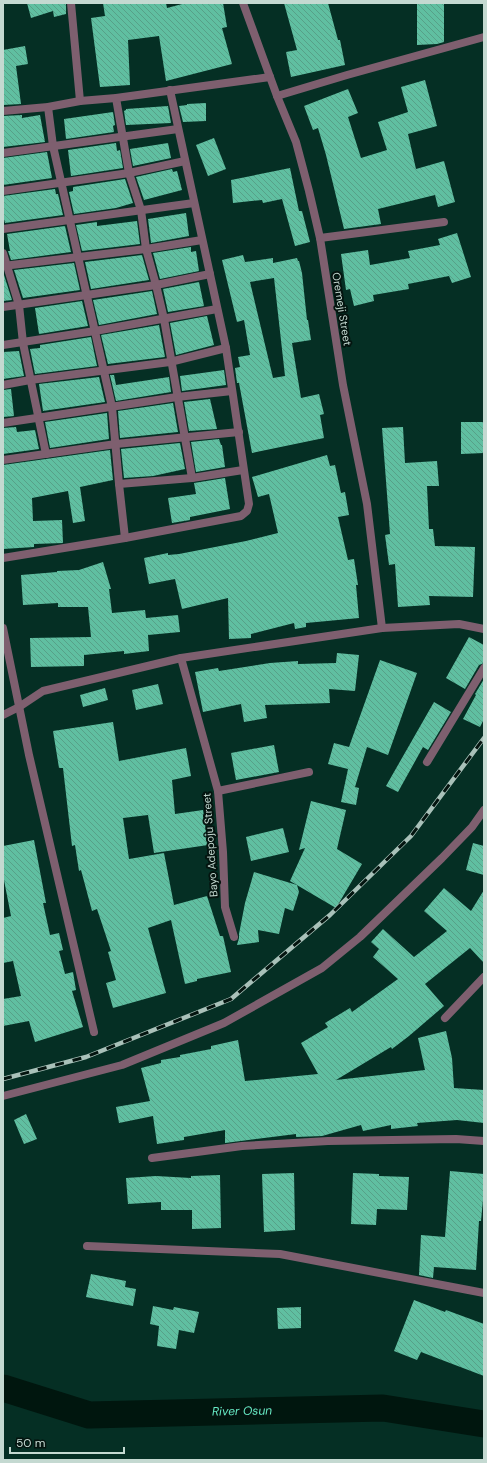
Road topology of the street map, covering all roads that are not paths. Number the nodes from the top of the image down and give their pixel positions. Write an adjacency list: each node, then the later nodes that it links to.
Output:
1 (71, 3): 8 (street)
2 (243, 3): 4 (street, Oremeji Street)
3 (484, 37): 6 (street)
4 (270, 77): 5 (street); 6 (street, Oremeji Street)
5 (170, 90): 7 (street); 11 (street)
6 (277, 96): 24 (street, Oremeji Street)
7 (116, 98): 8 (street); 12 (street)
8 (80, 101): 9 (street)
9 (48, 107): 10 (street); 13 (street)
10 (3, 111)
11 (178, 129): 12 (street); 15 (street)
12 (122, 136): 13 (street); 16 (street)
13 (53, 146): 14 (street); 17 (street)
14 (3, 153)
15 (185, 161): 16 (street); 19 (street)
16 (129, 173): 17 (street); 20 (street)
17 (62, 183): 18 (street); 21 (street)
18 (3, 191)
19 (194, 202): 20 (street); 25 (street)
20 (141, 210): 21 (street); 26 (street)
21 (70, 220): 23 (street); 28 (street)
22 (444, 222): 24 (street)
23 (3, 229)
24 (320, 238): 61 (street, Oremeji Street)
25 (202, 240): 26 (street); 30 (street)
26 (146, 249): 28 (street); 31 (street)
27 (3, 253): 29 (street)
28 (79, 258): 29 (street); 32 (street)
29 (5, 266): 33 (street)
30 (210, 274): 31 (street); 35 (street)
31 (156, 285): 32 (street); 36 (street)
32 (87, 294): 33 (street); 37 (street)
33 (18, 305): 34 (street); 38 (street)
34 (3, 307)
35 (218, 309): 36 (street); 40 (street)
36 (164, 319): 37 (street); 41 (street)
37 (95, 331): 38 (street); 42 (street)
38 (23, 343): 39 (street); 43 (street)
39 (3, 345)
40 (226, 348): 41 (street); 45 (street)
41 (170, 362): 42 (street); 46 (street)
42 (103, 371): 43 (street); 47 (street)
43 (30, 380): 44 (street); 48 (street)
44 (3, 385)
45 (232, 391): 46 (street); 50 (street)
46 (177, 397): 47 (street); 51 (street)
47 (112, 407): 48 (street); 52 (street)
48 (39, 418): 49 (street); 53 (street)
49 (3, 423)
50 (238, 432): 51 (street); 55 (street)
51 (184, 438): 52 (street); 56 (street)
52 (116, 444): 53 (street); 57 (street)
53 (46, 454): 54 (street)
54 (3, 460)
55 (243, 470): 56 (street); 58 (street)
56 (192, 478): 57 (street)
57 (119, 484): 58 (street)
58 (125, 538): 59 (street)
59 (3, 558)
60 (3, 628): 65 (street)
61 (382, 628): 62 (street); 63 (street)
62 (484, 630)
63 (181, 658): 65 (street); 69 (street, Bayo Adepoju Street)
64 (484, 668): 67 (street)
65 (19, 706): 66 (street); 74 (street)
66 (3, 715)
67 (427, 762)
68 (309, 772): 69 (street)
69 (218, 791): 71 (street, Bayo Adepoju Street)
70 (484, 810): 75 (street)
71 (234, 937)
72 (484, 977): 73 (street)
73 (445, 1018)
74 (94, 1032)
75 (3, 1096)
76 (484, 1141): 77 (street)
77 (152, 1158)
78 (87, 1246): 79 (street)
79 (484, 1293)

